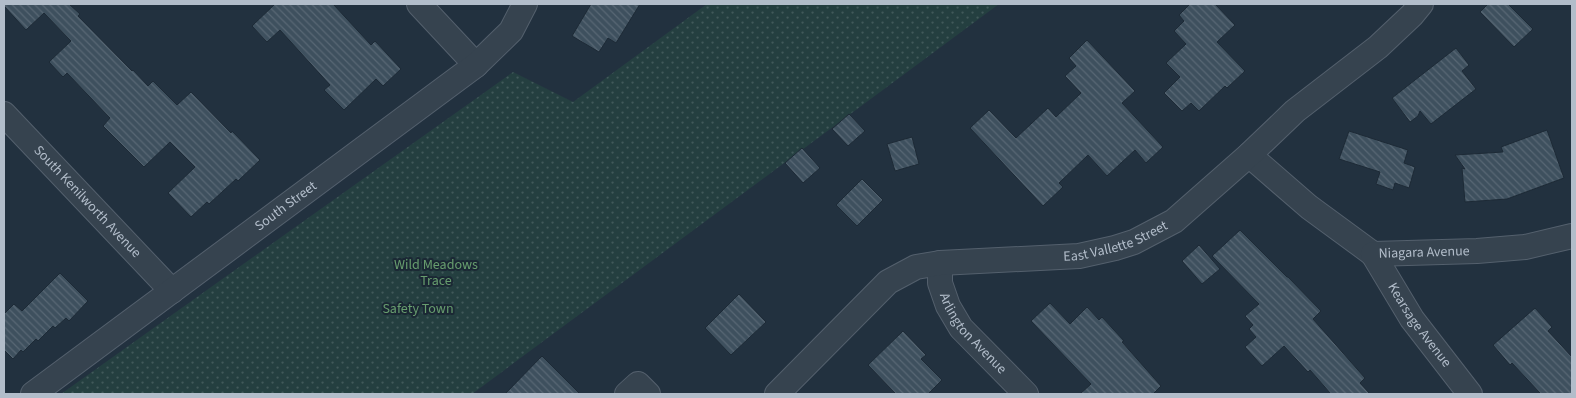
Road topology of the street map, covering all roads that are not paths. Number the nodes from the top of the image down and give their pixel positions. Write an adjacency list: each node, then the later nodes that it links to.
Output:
1 (419, 4): 4 (street)
2 (525, 4): 4 (street, South Street)
3 (1421, 4): 6 (street, East Vallette Street)
4 (476, 65): 10 (street, South Street)
5 (4, 114): 10 (street, South Kenilworth Avenue)
6 (1249, 156): 8 (street, Niagara Avenue); 9 (street, East Vallette Street)
7 (1572, 236): 8 (street, Niagara Avenue)
8 (1373, 254): 14 (street, Kearsage Avenue)
9 (940, 263): 12 (street, East Vallette Street); 13 (street, Arlington Avenue)
10 (172, 291): 11 (street, South Street)
11 (33, 394)
12 (776, 394)
13 (1026, 394)
14 (1470, 394)

